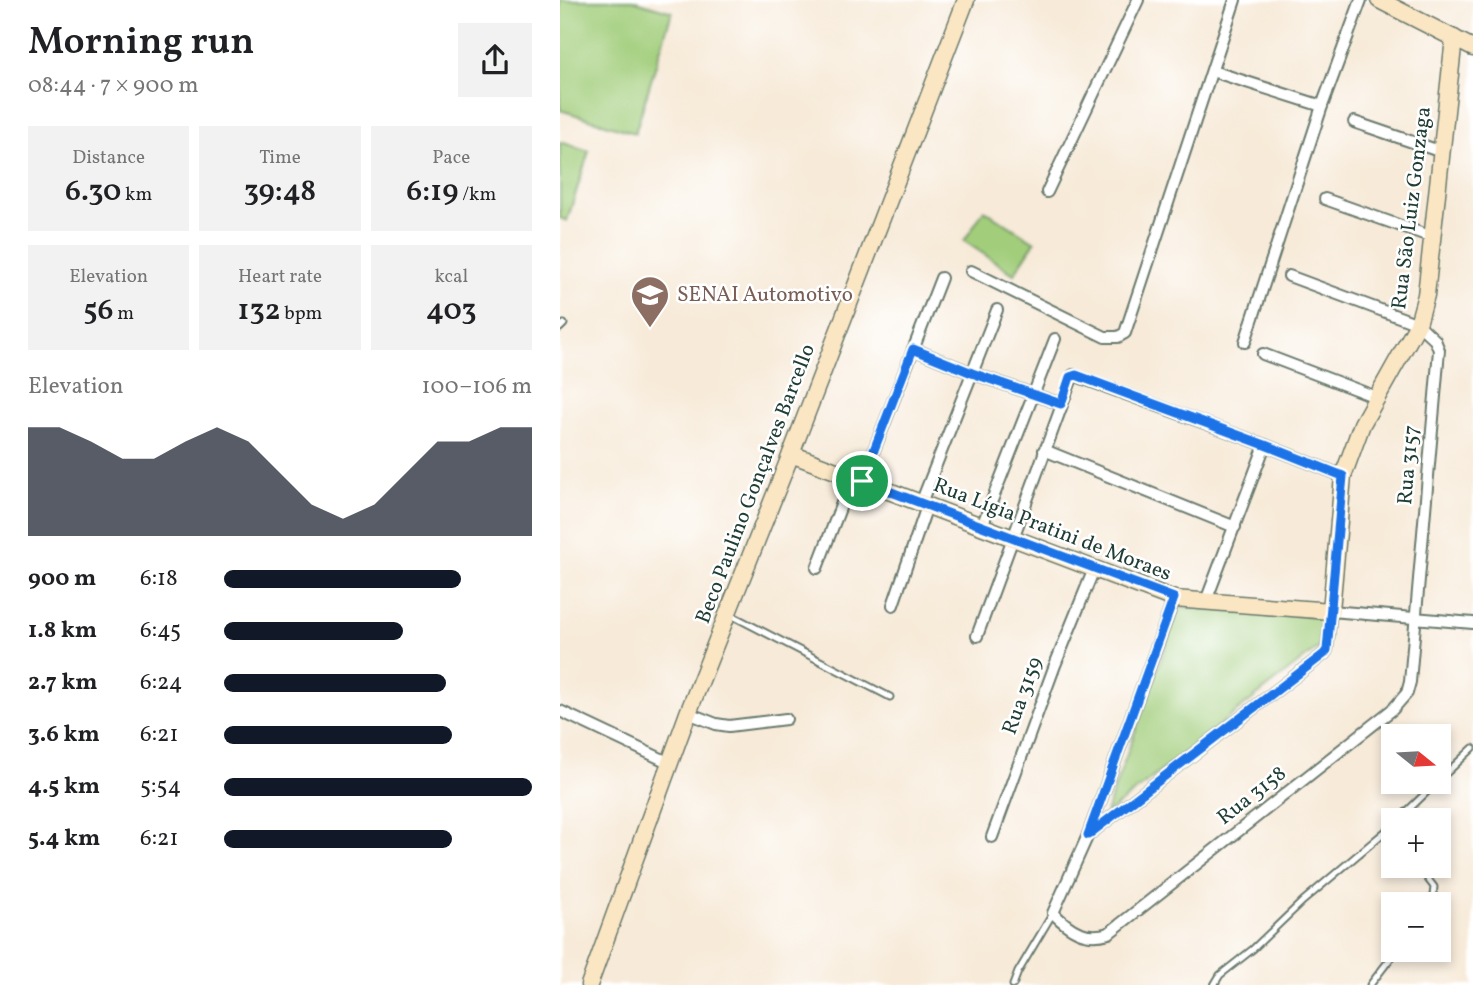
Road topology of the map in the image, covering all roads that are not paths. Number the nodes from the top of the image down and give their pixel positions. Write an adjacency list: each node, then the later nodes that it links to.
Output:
1 (966, 0): 30 (street, Beco Paulino Gonçalves Barcello)
2 (1138, 0): 12 (street)
3 (1236, 0): 8 (street)
4 (1361, 0): 9 (street)
5 (1379, 0): 6 (street)
6 (1454, 38): 7 (street); 11 (street, Rua São Luiz Gonzaga)
7 (1473, 48)
8 (1212, 71): 9 (street); 15 (street)
9 (1322, 106): 21 (street)
10 (1354, 122): 11 (street)
11 (1442, 152): 14 (street, Rua São Luiz Gonzaga)
12 (1047, 192)
13 (1325, 199): 14 (street)
14 (1433, 237): 19 (street, Rua São Luiz Gonzaga)
15 (971, 271)
16 (1289, 276): 19 (street)
17 (941, 278): 22 (street)
18 (997, 310): 24 (street)
19 (1418, 324): 26 (street, Rua São Luiz Gonzaga); 44 (street, Rua 3157)
20 (1055, 339): 25 (street)
21 (1245, 342)
22 (913, 349): 24 (street); 32 (street)
23 (1263, 354): 26 (street)
24 (972, 373): 25 (street); 33 (street)
25 (1033, 393): 27 (street); 34 (street)
26 (1376, 397): 31 (street, Rua São Luiz Gonzaga)
27 (1061, 404): 28 (street); 29 (street)
28 (1265, 445): 31 (street); 35 (street)
29 (1044, 450): 35 (street); 36 (street)
30 (791, 454): 32 (street, Rua Lígia Pratini de Moraes); 43 (street, Beco Paulino Gonçalves Barcello)
31 (1343, 476): 42 (street, Rua São Luiz Gonzaga)
32 (857, 479): 33 (street, Rua Lígia Pratini de Moraes); 37 (street)
33 (924, 505): 34 (street, Rua Lígia Pratini de Moraes); 41 (street)
34 (982, 526): 36 (street, Rua Lígia Pratini de Moraes)
35 (1235, 527): 40 (street)
36 (1012, 538): 38 (street, Rua Lígia Pratini de Moraes); 46 (street)
37 (817, 568)
38 (1094, 569): 39 (street, Rua Lígia Pratini de Moraes); 57 (street, Rua 3159)
39 (1174, 598): 40 (street, Rua Lígia Pratini de Moraes); 56 (street)
40 (1206, 601): 42 (street, Rua Lígia Pratini de Moraes)
41 (893, 606)
42 (1331, 611): 44 (street, Rua Lígia Pratini de Moraes); 56 (street, Rua São Luiz Gonzaga)
43 (728, 614): 47 (lane); 49 (street, Beco Paulino Gonçalves Barcello)
44 (1415, 618): 45 (street, Rua Lígia Pratini de Moraes); 59 (street, Rua 3158)
45 (1473, 623)
46 (977, 636)
47 (890, 697)
48 (560, 711): 52 (street)
49 (688, 713): 50 (street); 52 (street, Beco Paulino Gonçalves Barcello)
50 (786, 719)
51 (1473, 748): 53 (lane)
52 (670, 763): 61 (street, Beco Paulino Gonçalves Barcello)
53 (1451, 769)
54 (1426, 794): 55 (lane)
55 (1411, 808)
56 (1088, 835): 59 (street)
57 (992, 837)
58 (1381, 838): 63 (lane)
59 (1053, 913): 62 (lane)
60 (1388, 962): 64 (lane)
61 (589, 985)
62 (1013, 985)
63 (1214, 985)
64 (1370, 985)

